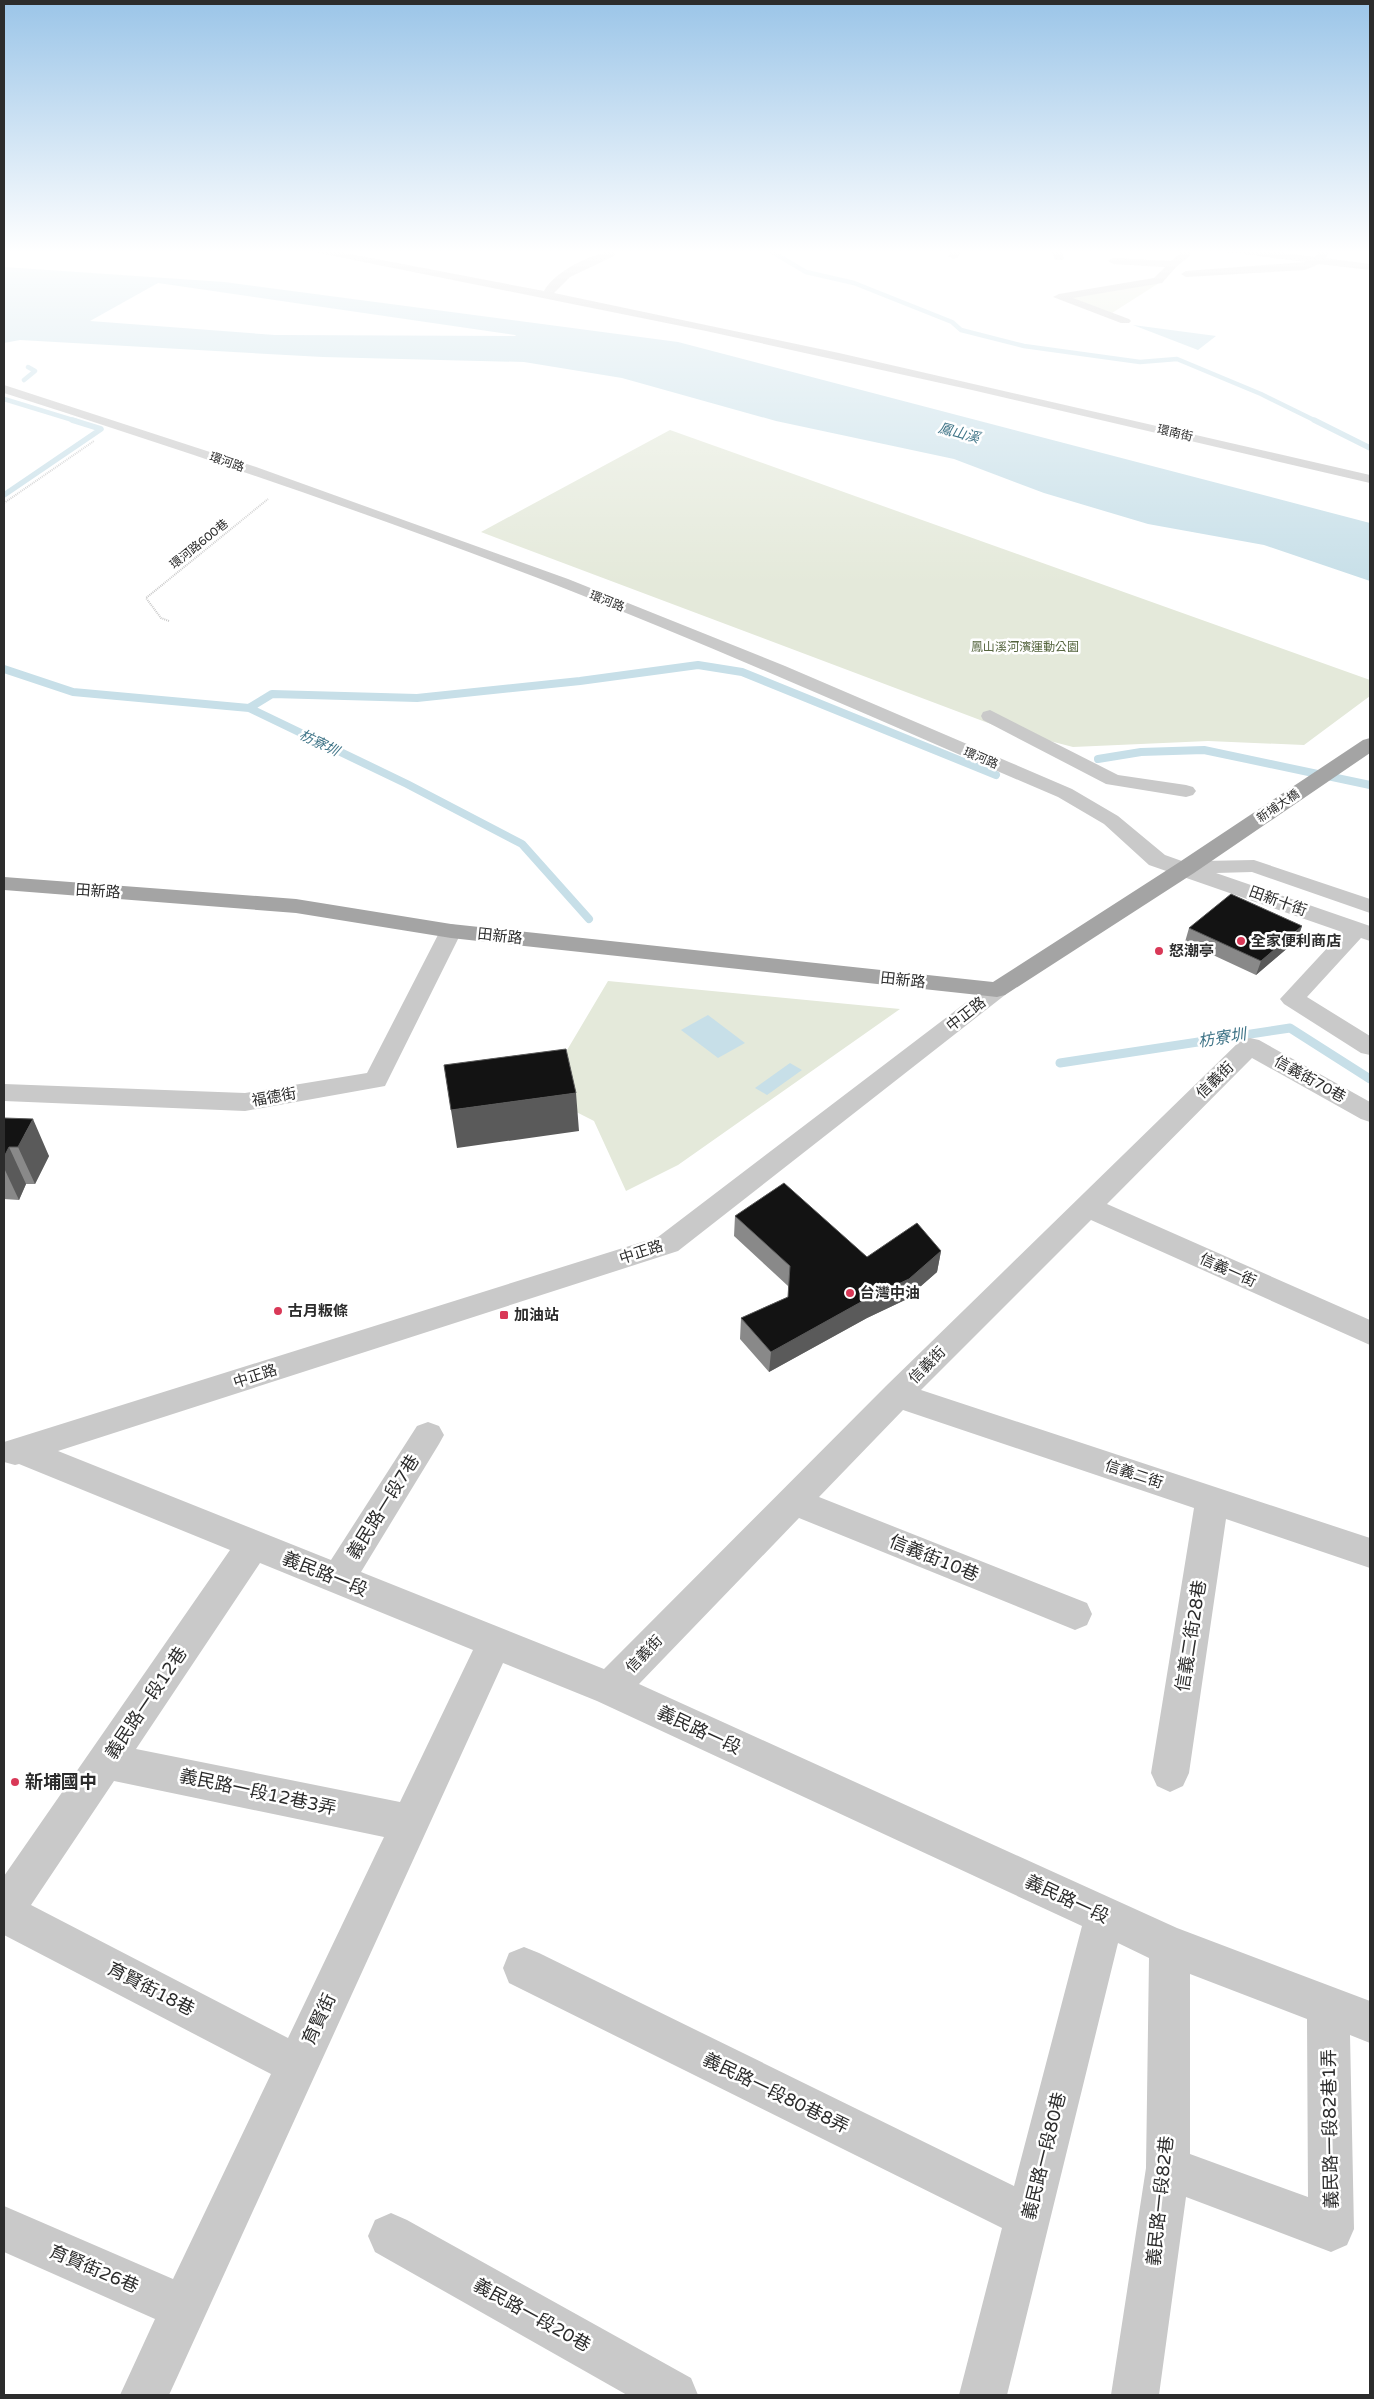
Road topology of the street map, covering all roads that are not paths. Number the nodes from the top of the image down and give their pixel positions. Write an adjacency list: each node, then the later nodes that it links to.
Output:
1 (858, 361): 3 (street, 環南街)
2 (4, 388): 8 (street, 環河路)
3 (1370, 479)
4 (990, 716): 6 (street)
5 (1370, 744): 9 (main road, 新埔大橋)
6 (1113, 780): 7 (street); 8 (street)
7 (1186, 791)
8 (1065, 794): 9 (street, 環河路)
9 (1186, 868): 11 (street); 13 (street, 田新十街); 14 (main road, 中正路)
10 (4, 884): 12 (main road, 田新路)
11 (1370, 906)
12 (452, 931): 14 (main road, 田新路); 17 (street, 福德街)
13 (1363, 932): 16 (street)
14 (998, 990): 23 (street, 中正路)
15 (1250, 1046): 18 (street, 信義街70巷); 19 (street, 信義街)
16 (1370, 1047)
17 (4, 1093)
18 (1370, 1113)
19 (1086, 1206): 20 (street, 信義一街); 21 (street, 信義街)
20 (1370, 1333)
21 (897, 1395): 24 (street, 信義二街); 25 (street, 信義街)
22 (428, 1435): 28 (street, 義民路一段7巷)
23 (13, 1453): 26 (street, 義民路一段)
24 (1212, 1500): 27 (street, 信義二街); 33 (street, 信義二街28巷)
25 (793, 1501): 29 (street, 信義街10巷); 31 (street, 信義街)
26 (254, 1545): 28 (street, 義民路一段); 32 (street, 義民路一段12巷)
27 (1370, 1553)
28 (338, 1579): 30 (street, 義民路一段)
29 (1075, 1614)
30 (494, 1642): 31 (street, 義民路一段); 34 (street, 育賢街)
31 (610, 1689): 36 (street, 義民路一段)
32 (106, 1761): 34 (street, 義民路一段12巷3弄); 35 (street, 義民路一段12巷)
33 (1170, 1772)
34 (410, 1823): 41 (street, 育賢街)
35 (4, 1911): 41 (street, 育賢街18巷)
36 (1105, 1916): 37 (street, 義民路一段); 43 (street, 義民路一段80巷)
37 (1170, 1946): 39 (street, 義民路一段); 42 (street, 義民路一段82巷)
38 (524, 1968): 43 (street, 義民路一段80巷8弄)
39 (1328, 2006): 40 (street, 義民路一段); 42 (street, 義民路一段82巷1弄)
40 (1370, 2022)
41 (297, 2065): 46 (street, 育賢街)
42 (1168, 2168): 50 (street, 義民路一段82巷)
43 (1028, 2217): 49 (street, 義民路一段80巷)
44 (4, 2229): 46 (street, 育賢街26巷)
45 (391, 2236): 48 (street, 義民路一段20巷)
46 (184, 2308): 47 (street, 育賢街)
47 (144, 2395)
48 (674, 2395)
49 (983, 2395)
50 (1135, 2395)

